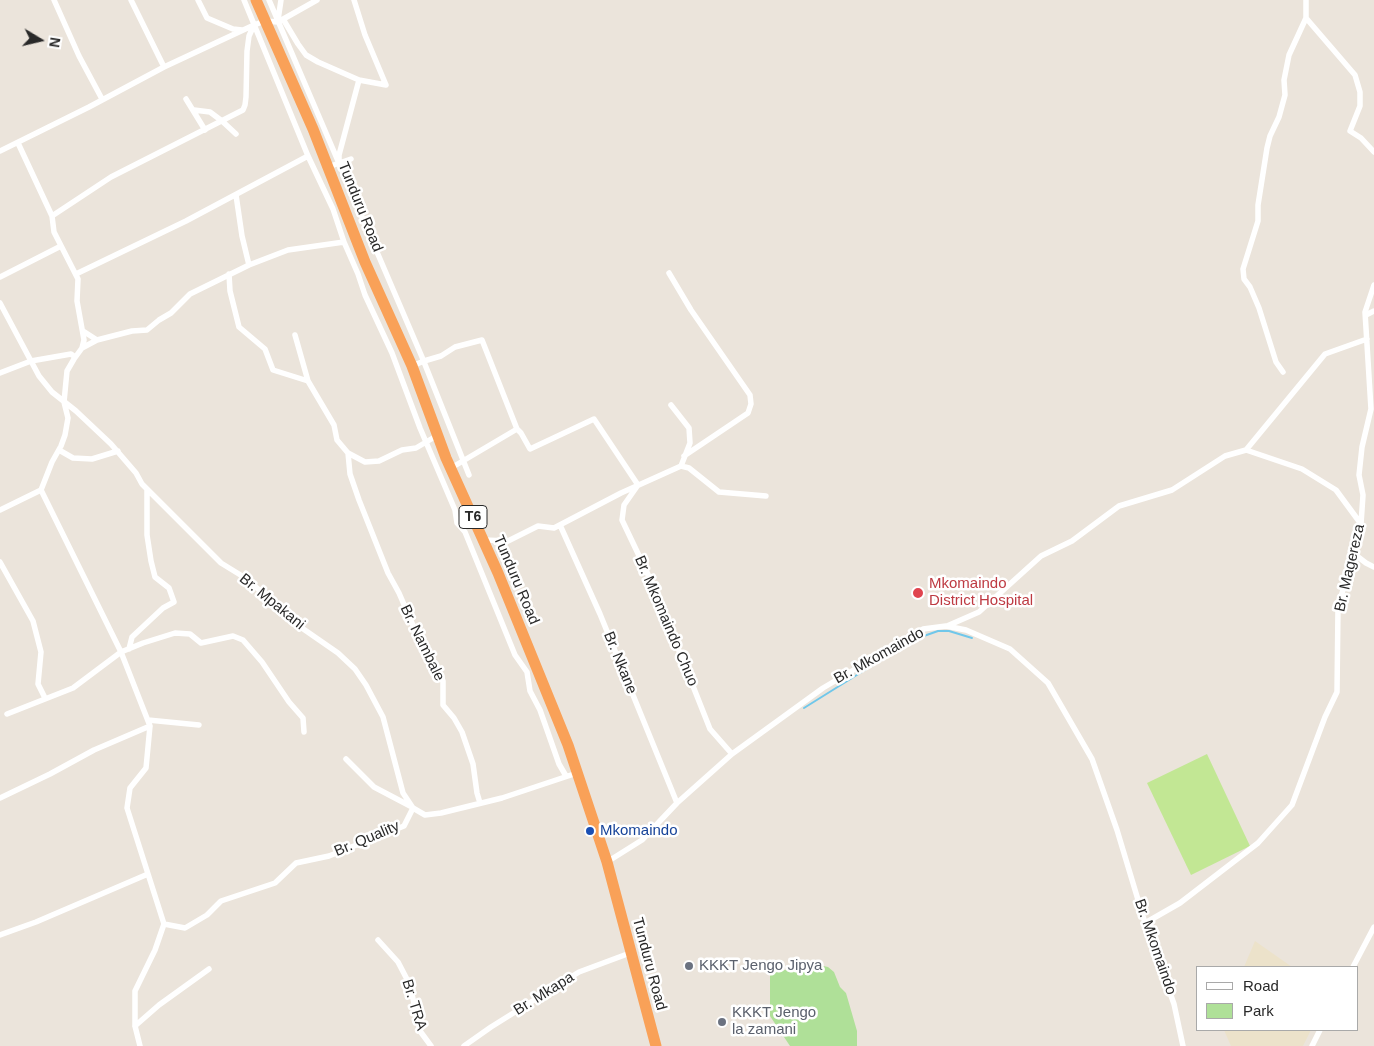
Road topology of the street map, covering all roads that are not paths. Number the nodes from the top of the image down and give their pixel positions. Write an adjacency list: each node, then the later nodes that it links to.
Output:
1 (54, 0): 18 (street)
2 (131, 0): 15 (street)
3 (198, 0): 14 (street)
4 (244, 0): 13 (street)
5 (256, 0): 13 (highway, Tunduru Road / T6)
6 (269, 0): 12 (street)
7 (281, 0): 12 (street)
8 (317, 0): 12 (street)
9 (354, 0): 16 (street)
10 (1306, 0): 11 (street)
11 (1306, 18): 25 (street); 51 (street)
12 (280, 20): 13 (street); 16 (street); 28 (street)
13 (259, 23): 14 (street); 20 (street); 26 (street); 28 (highway, Tunduru Road / T6)
14 (242, 30): 15 (street)
15 (164, 67): 18 (street)
16 (359, 80): 28 (street)
17 (186, 99): 19 (street)
18 (102, 100): 23 (street)
19 (194, 110): 20 (street); 21 (street)
20 (222, 121): 21 (street); 22 (street)
21 (205, 130): 30 (street)
22 (236, 134)
23 (18, 143): 24 (street); 30 (street)
24 (0, 151)
25 (1374, 152)
26 (308, 156): 29 (street); 31 (street)
27 (351, 159): 28 (street)
28 (334, 165): 49 (street); 50 (highway, Tunduru Road / T6)
29 (236, 195): 33 (street); 35 (street)
30 (52, 216): 32 (street)
31 (344, 242): 33 (street); 58 (street)
32 (61, 246): 35 (street); 37 (street)
33 (249, 265): 36 (street)
34 (669, 273): 63 (street)
35 (76, 274): 42 (street)
36 (229, 274): 45 (street); 53 (street)
37 (0, 277)
38 (1374, 286): 41 (street, Br. Magereza)
39 (0, 303): 48 (street, Br. Mpakani)
40 (1374, 311): 41 (street)
41 (1366, 315): 44 (street, Br. Magereza)
42 (83, 332): 45 (street); 46 (street)
43 (295, 335): 53 (street)
44 (1367, 339): 60 (street); 73 (street, Br. Magereza)
45 (97, 340): 46 (street)
46 (82, 348): 47 (street)
47 (75, 357): 48 (street); 54 (street)
48 (30, 361): 52 (street); 54 (street, Br. Mpakani)
49 (424, 361): 50 (street); 56 (street); 64 (street)
50 (412, 366): 57 (highway, Tunduru Road / T6)
51 (1283, 372)
52 (0, 373)
53 (308, 381): 62 (street)
54 (64, 402): 59 (street); 61 (street, Br. Mpakani)
55 (671, 405): 63 (street)
56 (517, 429): 64 (street); 68 (street)
57 (438, 435): 58 (street); 66 (highway, Tunduru Road / T6)
58 (426, 442): 62 (street); 90 (street)
59 (59, 450): 61 (street); 70 (street)
60 (1246, 450): 73 (street); 80 (street)
61 (118, 452): 69 (street, Br. Mpakani)
62 (348, 453): 92 (street, Br. Nambale)
63 (684, 456): 65 (street)
64 (462, 460): 66 (street); 67 (street)
65 (680, 466): 68 (street); 71 (street)
66 (451, 468): 75 (highway, Tunduru Road / T6)
67 (469, 475)
68 (638, 485): 74 (street); 88 (street, Br. Mkomaindo Chuo)
69 (147, 489): 81 (street); 94 (street, Br. Mpakani)
70 (41, 490): 72 (street); 82 (street)
71 (766, 496)
72 (0, 510)
73 (1360, 524): 76 (street, Br. Magereza)
74 (560, 525): 75 (street); 93 (street, Br. Nkane)
75 (482, 540): 90 (highway, Tunduru Road / T6)
76 (1353, 553): 78 (street); 97 (street, Br. Magereza)
77 (0, 562): 79 (street)
78 (1374, 568)
79 (1, 569): 83 (street)
80 (946, 626): 88 (street, Br. Mkomaindo); 97 (street, Br. Mkomaindo)
81 (129, 648): 82 (street); 87 (street)
82 (120, 652): 83 (street); 85 (street)
83 (45, 698): 84 (street)
84 (7, 714)
85 (149, 723): 86 (street); 91 (street); 96 (street)
86 (199, 726)
87 (304, 732)
88 (732, 754): 93 (street, Br. Mkomaindo)
89 (346, 759): 94 (street)
90 (571, 774): 92 (street, Br. Quality); 95 (highway, Tunduru Road / T6)
91 (0, 798)
92 (480, 803): 94 (street, Br. Quality)
93 (677, 803): 95 (street, Br. Mkomaindo)
94 (413, 808): 98 (street, Br. Quality)
95 (607, 862): 102 (highway, Tunduru Road / T6)
96 (148, 874): 98 (street); 100 (street)
97 (1145, 923): 111 (street, Br. Mkomaindo)
98 (164, 924): 105 (street)
99 (1374, 927): 103 (street)
100 (0, 935)
101 (378, 940): 108 (street, Br. TRA)
102 (630, 953): 109 (street, Br. Mkapa); 110 (highway, Tunduru Road / T6)
103 (1354, 966)
104 (209, 969): 105 (street)
105 (135, 1026): 107 (street)
106 (1320, 1031): 112 (street)
107 (140, 1046)
108 (431, 1046)
109 (464, 1046)
110 (656, 1046)
111 (1183, 1046)
112 (1312, 1046)

